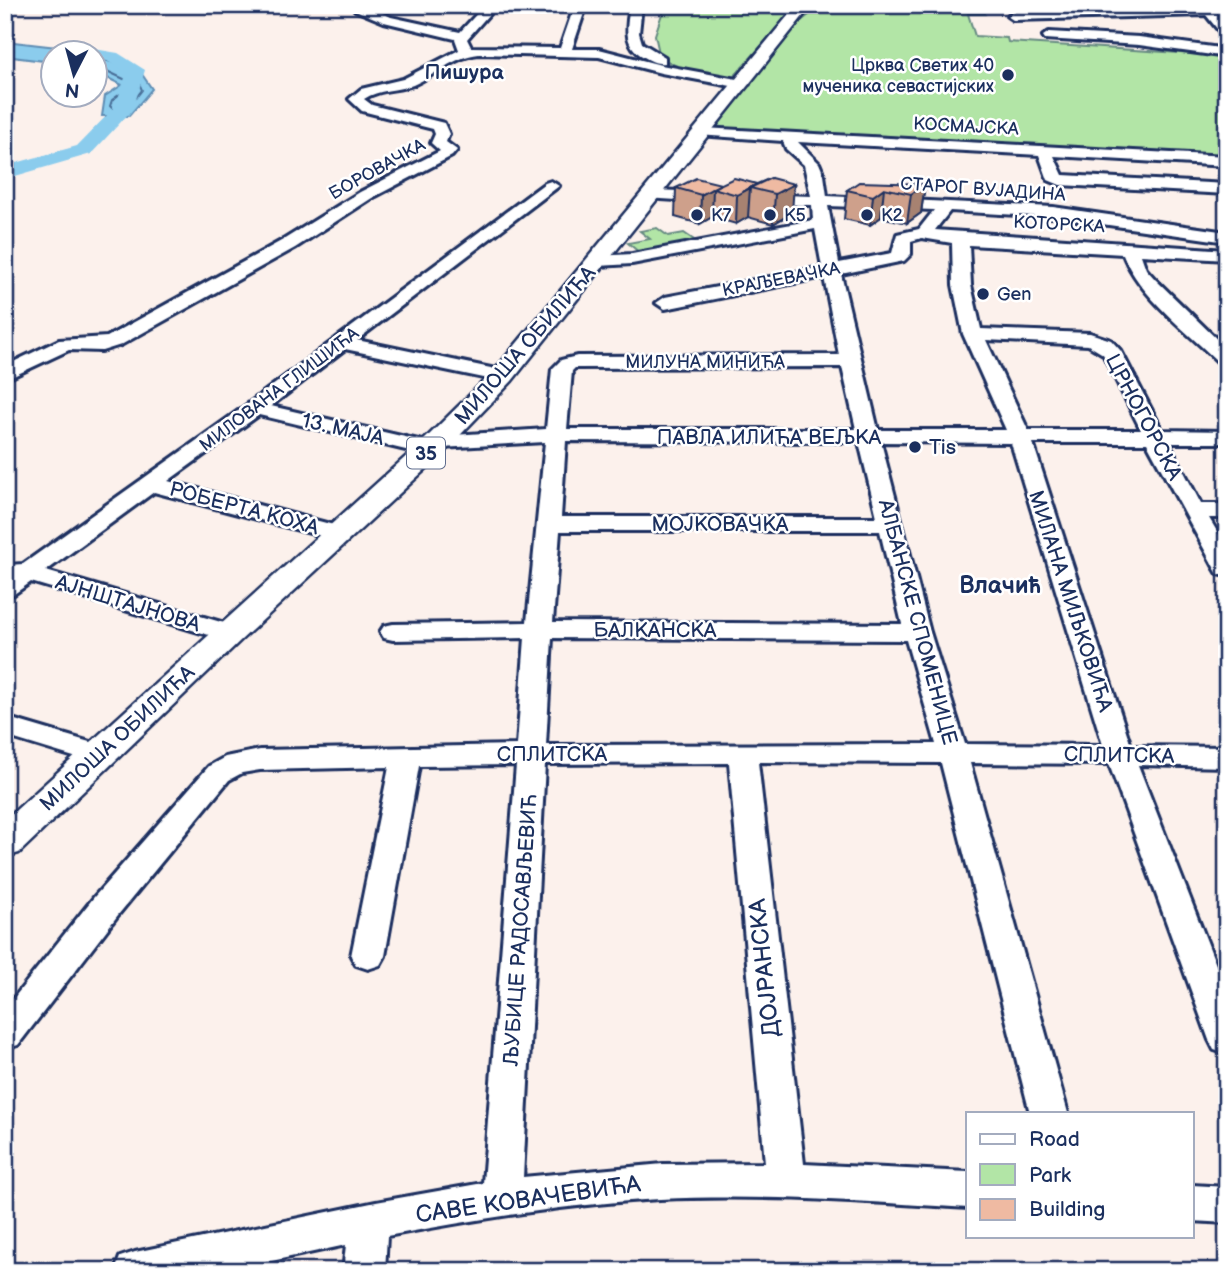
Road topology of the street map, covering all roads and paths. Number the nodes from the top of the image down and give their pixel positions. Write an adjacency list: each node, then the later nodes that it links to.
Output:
1 (359, 5): 13 (street)
2 (491, 5): 13 (street)
3 (636, 5): 17 (street)
4 (1209, 7): 6 (street); 9 (street)
5 (803, 9): 18 (main road, МИЛОША ОБИЛИЋА / 35)
6 (1108, 12): 8 (street); 12 (street)
7 (578, 13): 15 (street)
8 (1013, 16)
9 (1222, 23): 10 (street)
10 (1227, 33)
11 (1049, 36): 12 (street)
12 (1148, 43): 14 (street)
13 (464, 45): 15 (street, БОРОВАЧКА); 16 (street, БОРОВАЧКА)
14 (1227, 52)
15 (562, 57): 16 (street); 17 (street, БОРОВАЧКА)
16 (441, 64): 42 (street, БОРОВАЧКА)
17 (683, 74): 18 (street, БОРОВАЧКА)
18 (742, 84): 19 (main road, МИЛОША ОБИЛИЋА / 35)
19 (703, 132): 20 (street, КОСМАЈСКА); 26 (main road, МИЛОША ОБИЛИЋА / 35)
20 (790, 137): 21 (street, КОСМАЈСКА); 28 (street, АЛБАНСКЕ СПОМЕНИЦЕ)
21 (1045, 150): 22 (street, КОСМАЈСКА); 25 (street)
22 (1223, 161): 23 (street)
23 (1227, 176)
24 (551, 186): 38 (street, МИЛОВАНА ГЛИШИЋА)
25 (1227, 189)
26 (651, 195): 28 (street, СТАРОГ ВУЈАДИНА); 34 (main road, МИЛОША ОБИЛИЋА / 35)
27 (945, 205): 28 (street, СТАРОГ ВУЈАДИНА); 29 (street); 30 (street, СТАРОГ ВУЈАДИНА)
28 (820, 212): 34 (street); 35 (street, АЛБАНСКЕ СПОМЕНИЦЕ)
29 (925, 232): 31 (street, КОТОРСКА); 35 (street, КРАЉЕВАЧКА)
30 (1227, 236)
31 (960, 239): 32 (street, КОТОРСКА); 37 (street, МИЛАНА МИЉКОВИЋА)
32 (1130, 249): 33 (street, КОТОРСКА); 39 (street)
33 (1227, 256)
34 (598, 261): 43 (main road, МИЛОША ОБИЛИЋА / 35)
35 (832, 268): 36 (street, КРАЉЕВАЧКА); 40 (street, АЛБАНСКЕ СПОМЕНИЦЕ)
36 (665, 303)
37 (973, 334): 47 (street, ЦРНОГОРСКА); 49 (street, МИЛАНА МИЉКОВИЋА)
38 (342, 343): 43 (street); 44 (street, МИЛОВАНА ГЛИШИЋА)
39 (1227, 360)
40 (850, 361): 41 (street, МИЛУНА МИНИЋА); 46 (street, АЛБАНСКЕ СПОМЕНИЦЕ)
41 (562, 369): 45 (street, ЉУБИЦЕ РАДОСАВЉЕВИЋ)
42 (5, 374)
43 (503, 376): 50 (main road, МИЛОША ОБИЛИЋА / 35)
44 (255, 408): 50 (street, 13. МАЈА); 51 (street, МИЛОВАНА ГЛИШИЋА)
45 (557, 436): 46 (street, ПАВЛА ИЛИЋА ВЕЉКА); 50 (street, ПАВЛА ИЛИЋА ВЕЉКА); 54 (street, ЉУБИЦЕ РАДОСАВЉЕВИЋ)
46 (870, 437): 49 (street, ПАВЛА ИЛИЋА ВЕЉКА); 55 (street, АЛБАНСКЕ СПОМЕНИЦЕ)
47 (1155, 437): 48 (street, ПАВЛА ИЛИЋА ВЕЉКА); 49 (street, ПАВЛА ИЛИЋА ВЕЉКА); 52 (street, ЦРНОГОРСКА)
48 (1227, 437)
49 (1021, 439): 69 (street, МИЛАНА МИЉКОВИЋА)
50 (434, 445): 56 (main road, МИЛОША ОБИЛИЋА / 35)
51 (152, 484): 56 (street, РОБЕРТА КОХА); 58 (street, МИЛОВАНА ГЛИШИЋА)
52 (1193, 511): 53 (street); 57 (street, ЦРНОГОРСКА)
53 (1227, 511)
54 (549, 524): 55 (street, МОЈКОВАЧКА); 60 (street, ЉУБИЦЕ РАДОСАВЉЕВИЋ)
55 (891, 524): 62 (street, АЛБАНСКЕ СПОМЕНИЦЕ)
56 (337, 533): 63 (main road, МИЛОША ОБИЛИЋА / 35)
57 (1227, 569)
58 (17, 570): 59 (street, МИЛОВАНА ГЛИШИЋА); 63 (street, АЈНШТАЈНОВА)
59 (5, 589)
60 (539, 630): 61 (street, БАЛКАНСКА); 62 (street, БАЛКАНСКА); 66 (street, ЉУБИЦЕ РАДОСАВЉЕВИЋ)
61 (393, 632)
62 (917, 632): 65 (street, АЛБАНСКЕ СПОМЕНИЦЕ)
63 (229, 633): 67 (main road, МИЛОША ОБИЛИЋА / 35)
64 (5, 726): 67 (street)
65 (953, 753): 68 (street, СПЛИТСКА); 69 (street, СПЛИТСКА); 76 (street, АЛБАНСКЕ СПОМЕНИЦЕ)
66 (531, 754): 68 (street, СПЛИТСКА); 70 (street, СПЛИТСКА); 79 (street, ЉУБИЦЕ РАДОСАВЉЕВИЋ)
67 (100, 755): 72 (main road, МИЛОША ОБИЛИЋА / 35)
68 (743, 755): 77 (street, ДОЈРАНСКА)
69 (1120, 755): 71 (street, СПЛИТСКА); 75 (street, МИЛАНА МИЉКОВИЋА)
70 (406, 756): 73 (street); 74 (street, СПЛИТСКА)
71 (1227, 757)
72 (5, 843)
73 (368, 957)
74 (5, 1035)
75 (1227, 1040)
76 (1049, 1112)
77 (786, 1181): 78 (street, САВЕ КОВАЧЕВИЋА); 79 (street, САВЕ КОВАЧЕВИЋА)
78 (966, 1190)
79 (502, 1198): 82 (street, САВЕ КОВАЧЕВИЋА)
80 (1194, 1203): 81 (street)
81 (1227, 1205)
82 (368, 1223): 83 (street, САВЕ КОВАЧЕВИЋА); 84 (street)
83 (135, 1271)
84 (364, 1271)

